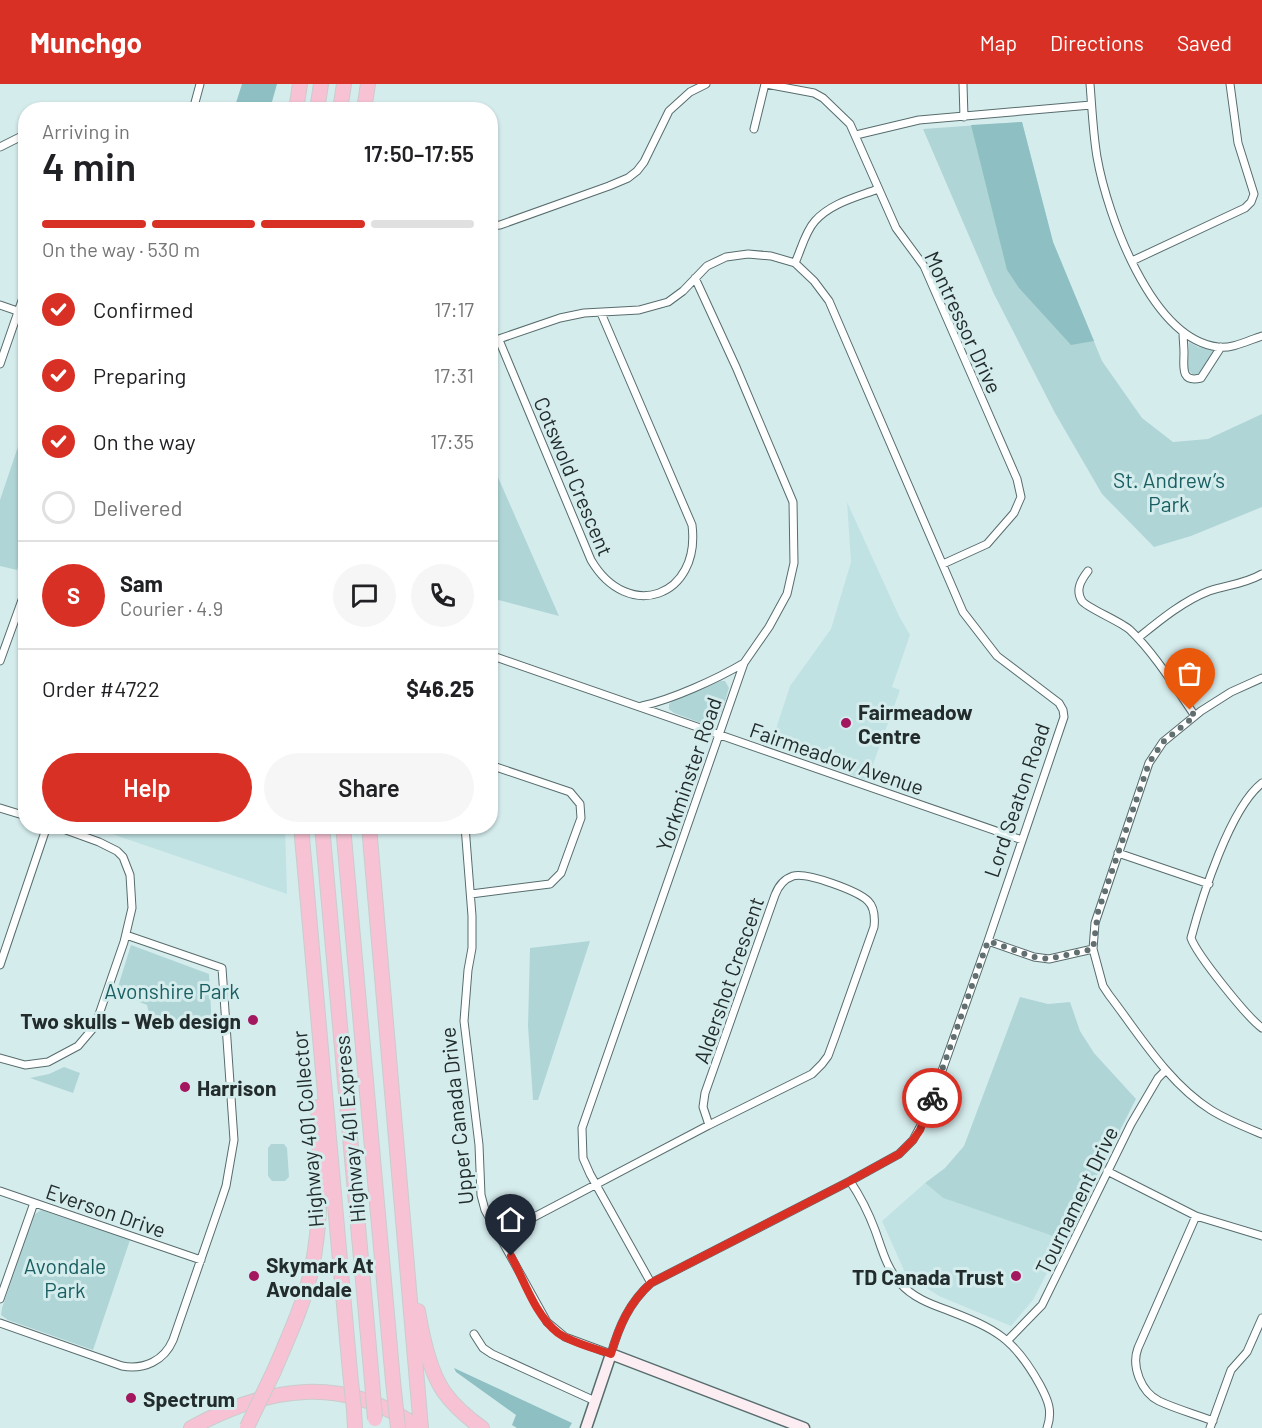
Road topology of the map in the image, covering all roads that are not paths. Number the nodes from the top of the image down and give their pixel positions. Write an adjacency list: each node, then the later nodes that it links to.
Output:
1 (201, 84): 11 (street)
2 (300, 84): 12 (highway)
3 (321, 84): 13 (highway)
4 (344, 84): 14 (highway)
5 (368, 84): 15 (highway)
6 (706, 84): 23 (street)
7 (766, 84): 18 (street); 19 (street, Montressor Drive)
8 (963, 84): 17 (street)
9 (1090, 84): 16 (street)
10 (1230, 84): 24 (street)
11 (195, 102)
12 (297, 102)
13 (318, 102)
14 (341, 102)
15 (365, 102)
16 (1091, 105): 17 (street); 24 (street)
17 (964, 117): 19 (street)
18 (754, 129)
19 (856, 135): 22 (street, Montressor Drive)
20 (18, 139): 21 (street)
21 (0, 147)
22 (878, 189): 25 (street); 36 (street, Montressor Drive)
23 (498, 225)
24 (1132, 261): 31 (street)
25 (795, 263): 26 (street); 36 (street, Lord Seaton Road)
26 (695, 278): 29 (street); 43 (street, Yorkminster Road)
27 (0, 305): 28 (street)
28 (18, 312)
29 (601, 313): 33 (street); 33 (street, Cotswold Crescent)
30 (18, 322): 35 (street)
31 (1183, 332): 34 (street); 34 (street)
32 (1262, 336): 34 (street)
33 (499, 340)
34 (1221, 347)
35 (0, 364)
36 (943, 564): 59 (street, Lord Seaton Road)
37 (1088, 571): 40 (street)
38 (1262, 574): 40 (street)
39 (18, 611): 42 (street)
40 (1138, 638): 46 (street)
41 (498, 658): 45 (street, Fairmeadow Avenue)
42 (0, 661)
43 (744, 663): 45 (street); 47 (street, Yorkminster Road)
44 (1262, 678): 46 (street)
45 (642, 706): 47 (street, Fairmeadow Avenue)
46 (1195, 716): 61 (street)
47 (718, 734): 59 (street, Fairmeadow Avenue); 75 (street, Yorkminster Road)
48 (498, 768): 63 (street)
49 (1262, 783): 62 (street)
50 (0, 808): 51 (street)
51 (18, 814)
52 (44, 834): 67 (street)
53 (77, 834): 64 (street)
54 (302, 834): 60 (highway, Highway 401 Collector)
55 (323, 834): 91 (highway, Highway 401 Express, bridge)
56 (344, 834): 96 (highway, Highway 401 Express, bridge)
57 (370, 834): 79 (highway)
58 (466, 834): 63 (street, Upper Canada Drive)
59 (1022, 840): 65 (street, Lord Seaton Road)
60 (303, 847): 94 (highway, bridge); 95 (highway, Highway 401 Collector, bridge)
61 (1118, 853): 62 (street); 66 (street)
62 (1209, 884): 68 (street)
63 (471, 894): 80 (street, Upper Canada Drive)
64 (126, 935): 69 (street); 82 (street)
65 (988, 941): 66 (street); 74 (street, Lord Seaton Road)
66 (1093, 949): 70 (street)
67 (0, 965)
68 (1262, 1028)
69 (0, 1058)
70 (1166, 1070): 72 (street); 73 (street, Tournament Drive)
71 (709, 1125): 71 (street, Aldershot Crescent); 75 (street, Aldershot Crescent)
72 (1262, 1134)
73 (1107, 1171): 78 (street); 88 (street, Tournament Drive)
74 (850, 1181): 83 (street, Lord Seaton Road); 88 (street)
75 (596, 1185): 80 (street, Aldershot Crescent); 83 (street, Yorkminster Road)
76 (0, 1191): 77 (street, Everson Drive)
77 (34, 1203): 82 (street, Everson Drive); 84 (street)
78 (1196, 1216): 81 (street); 92 (street)
79 (405, 1235): 97 (highway); 98 (highway)
80 (500, 1236): 89 (street, Upper Canada Drive)
81 (1262, 1236)
82 (201, 1260): 86 (street)
83 (651, 1283): 89 (street, Lord Seaton Road)
84 (0, 1299)
85 (1262, 1318): 92 (street)
86 (0, 1323)
87 (474, 1334): 90 (street)
88 (1008, 1340): 101 (street)
89 (611, 1354): 90 (street, Lord Seaton Road); 100 (street, Upper Canada Drive)
90 (595, 1401): 99 (street, Lord Seaton Road)
91 (375, 1423)
92 (1212, 1424)
93 (191, 1428): 97 (highway)
94 (250, 1428)
95 (355, 1428)
96 (398, 1428)
97 (420, 1428)
98 (482, 1428)
99 (586, 1428)
100 (804, 1428)
101 (1047, 1428)

